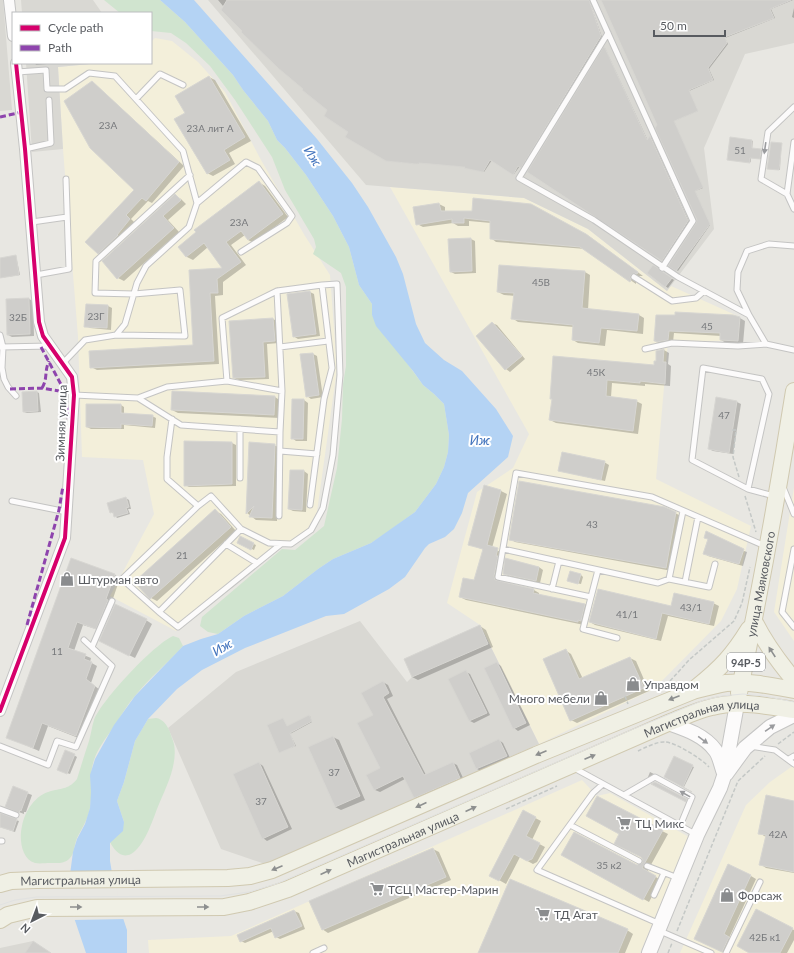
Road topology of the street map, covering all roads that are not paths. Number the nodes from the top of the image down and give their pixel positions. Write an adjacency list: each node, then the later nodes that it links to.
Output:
1 (9, 0): 3 (street)
2 (594, 0): 4 (lane)
3 (12, 27)
4 (608, 34): 21 (lane); 21 (lane)
5 (16, 68): 7 (lane); 11 (street, Зимняя улица)
6 (183, 85): 7 (lane)
7 (136, 98): 12 (lane)
8 (49, 100): 11 (lane)
9 (794, 107): 14 (lane, one-way to 14)
10 (794, 142): 14 (lane)
11 (26, 149): 18 (street, Зимняя улица)
12 (190, 175): 15 (lane); 27 (lane)
13 (66, 179): 17 (lane)
14 (787, 194): 16 (lane)
15 (197, 203): 20 (lane); 27 (lane)
16 (794, 210)
17 (67, 217): 18 (lane); 22 (lane)
18 (32, 222): 22 (street, Зимняя улица)
19 (794, 246): 28 (lane)
20 (242, 252)
21 (662, 268): 26 (lane)
22 (36, 275): 33 (street, Зимняя улица)
23 (634, 277): 26 (lane)
24 (322, 285): 25 (lane); 31 (lane); 65 (lane)
25 (278, 291): 35 (lane); 39 (lane)
26 (704, 291): 28 (lane)
27 (134, 294): 30 (lane); 30 (lane)
28 (749, 315): 32 (lane)
29 (0, 335): 34 (lane)
30 (116, 335): 38 (lane)
31 (328, 341): 35 (lane); 50 (lane)
32 (766, 344): 36 (lane); 37 (lane)
33 (50, 346): 34 (lane); 38 (street, Зимняя улица)
34 (2, 347): 43 (lane)
35 (280, 347): 40 (lane)
36 (645, 349)
37 (794, 350)
38 (63, 363): 42 (street, Зимняя улица)
39 (227, 382): 40 (lane); 44 (lane)
40 (282, 391): 48 (lane)
41 (794, 391): 45 (main road, улица Маяковского / 94Р-5)
42 (74, 394): 44 (lane); 59 (street, Зимняя улица)
43 (16, 396)
44 (138, 398): 46 (lane)
45 (792, 415): 52 (main road, улица Маяковского / 94Р-5)
46 (172, 419): 47 (lane); 57 (lane)
47 (240, 429): 48 (lane); 51 (lane)
48 (280, 432): 49 (lane)
49 (280, 451): 50 (lane); 61 (lane)
50 (317, 454): 56 (lane)
51 (240, 478)
52 (780, 479): 54 (main road, улица Маяковского / 94Р-5); 60 (lane)
53 (748, 489): 53 (lane); 54 (lane)
54 (777, 497): 66 (main road, улица Маяковского / 94Р-5)
55 (12, 501): 59 (lane)
56 (310, 505)
57 (198, 506): 63 (lane); 78 (lane)
58 (683, 511): 62 (lane); 67 (lane); 73 (lane)
59 (67, 512): 89 (street, Зимняя улица)
60 (794, 514)
61 (279, 516)
62 (698, 517): 66 (lane); 74 (lane)
63 (241, 529): 64 (lane); 65 (lane)
64 (226, 544): 70 (lane); 78 (lane)
65 (281, 544): 70 (lane)
66 (762, 545): 79 (main road, улица Маяковского / 94Р-5)
67 (503, 549): 69 (lane); 75 (lane)
68 (794, 549): 80 (lane)
69 (559, 561): 72 (lane); 75 (lane)
70 (257, 563): 78 (lane)
71 (715, 564): 74 (lane)
72 (598, 570): 73 (lane); 76 (lane)
73 (669, 579): 74 (lane)
74 (685, 582)
75 (552, 589): 76 (lane)
76 (591, 597): 81 (lane)
77 (112, 601): 83 (lane)
78 (160, 612)
79 (754, 621): 84 (main road, one-way to 79); 85 (main road, улица Маяковского / 94Р-5); 87 (main road)
80 (794, 627)
81 (617, 638)
82 (84, 640): 83 (lane)
83 (92, 647): 94 (lane)
84 (794, 680)
85 (741, 683): 86 (main road, Магистральная улица); 87 (main road, Магистральная улица); 88 (main road, улица Маяковского / 94Р-5)
86 (794, 690)
87 (692, 691): 111 (main road, Магистральная улица, one-way to 111)
88 (737, 704): 90 (main road, Магистральная улица); 92 (main road, Магистральная улица); 99 (main road, улица Маяковского)
89 (1, 705)
90 (794, 710)
91 (794, 715): 93 (main road, one-way to 91)
92 (668, 723): 98 (main road, Магистральная улица, one-way to 92); 99 (main road, one-way to 99)
93 (749, 745): 96 (lane); 99 (main road)
94 (0, 746)
95 (794, 756): 96 (lane)
96 (789, 760): 97 (lane)
97 (794, 764)
98 (569, 766): 100 (lane); 114 (main road, Магистральная улица, one-way to 98)
99 (724, 776): 106 (main road, улица Маяковского)
100 (603, 784): 101 (lane); 104 (lane)
101 (624, 795): 105 (lane); 105 (lane, one-way to 101)
102 (0, 809): 103 (lane)
103 (16, 815)
104 (570, 825): 107 (lane); 115 (lane)
105 (680, 826): 106 (lane)
106 (697, 835): 110 (main road, улица Маяковского)
107 (639, 861)
108 (647, 866): 109 (lane)
109 (664, 872): 110 (lane); 113 (lane)
110 (679, 878): 115 (main road, улица Маяковского)
111 (4, 881)
112 (760, 882): 120 (lane)
113 (654, 896)
114 (0, 920)
115 (658, 927): 118 (main road, улица Маяковского); 119 (lane)
116 (324, 948): 117 (lane)
117 (313, 953)
118 (649, 953)
119 (711, 953)
120 (726, 953)

